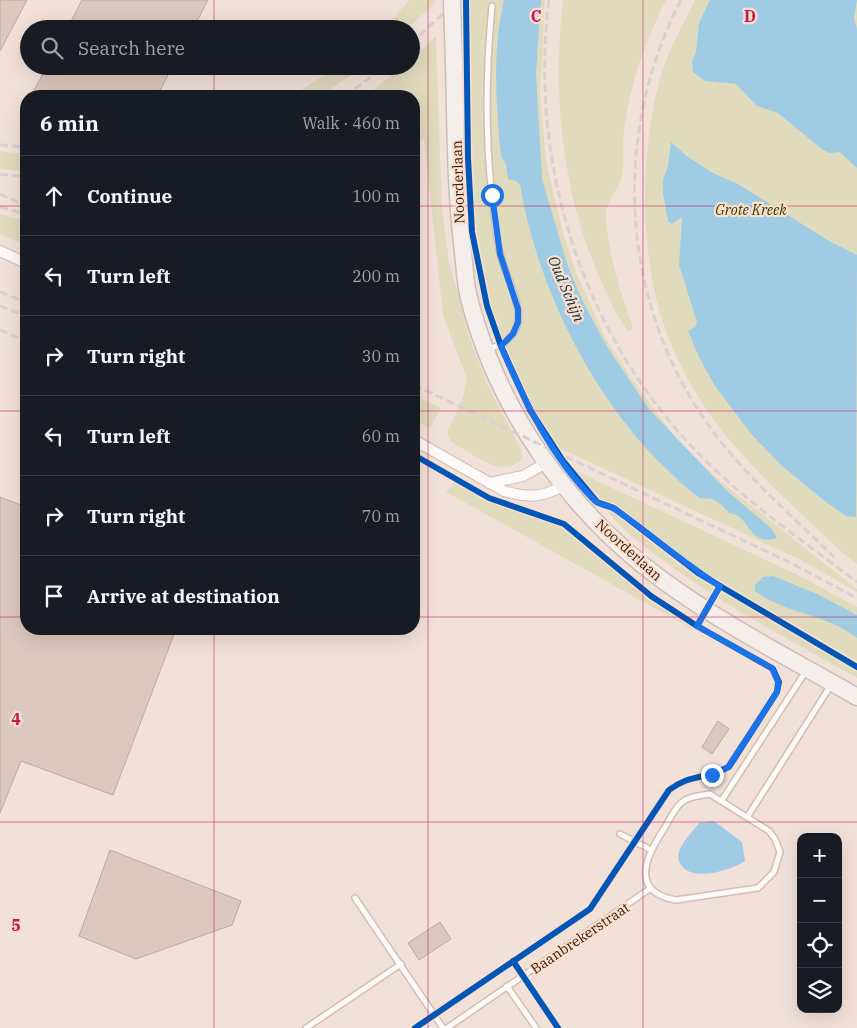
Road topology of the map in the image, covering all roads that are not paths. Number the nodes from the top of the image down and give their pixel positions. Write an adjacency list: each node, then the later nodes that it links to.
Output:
1 (452, 0): 5 (main road, Noorderlaan, bridge)
2 (492, 6): 5 (lane)
3 (0, 251): 4 (street)
4 (20, 260)
5 (486, 350): 7 (main road, Noorderlaan)
6 (420, 443): 8 (street)
7 (546, 463): 8 (street); 9 (main road, Noorderlaan)
8 (489, 483): 9 (street)
9 (564, 485): 10 (main road, Noorderlaan)
10 (808, 668): 11 (main road, Noorderlaan); 13 (lane)
11 (832, 683): 12 (main road, Noorderlaan); 14 (lane)
12 (857, 697)
13 (722, 800): 14 (lane); 16 (lane)
14 (748, 816): 17 (lane)
15 (620, 834): 16 (lane)
16 (651, 850): 17 (lane)
17 (652, 888): 20 (lane, Baanbrekerstraat)
18 (355, 898): 19 (lane)
19 (401, 964): 21 (lane); 22 (lane)
20 (507, 986): 23 (lane, Baanbrekerstraat); 24 (lane)
21 (306, 1028)
22 (443, 1028)
23 (447, 1028)
24 (536, 1028)

